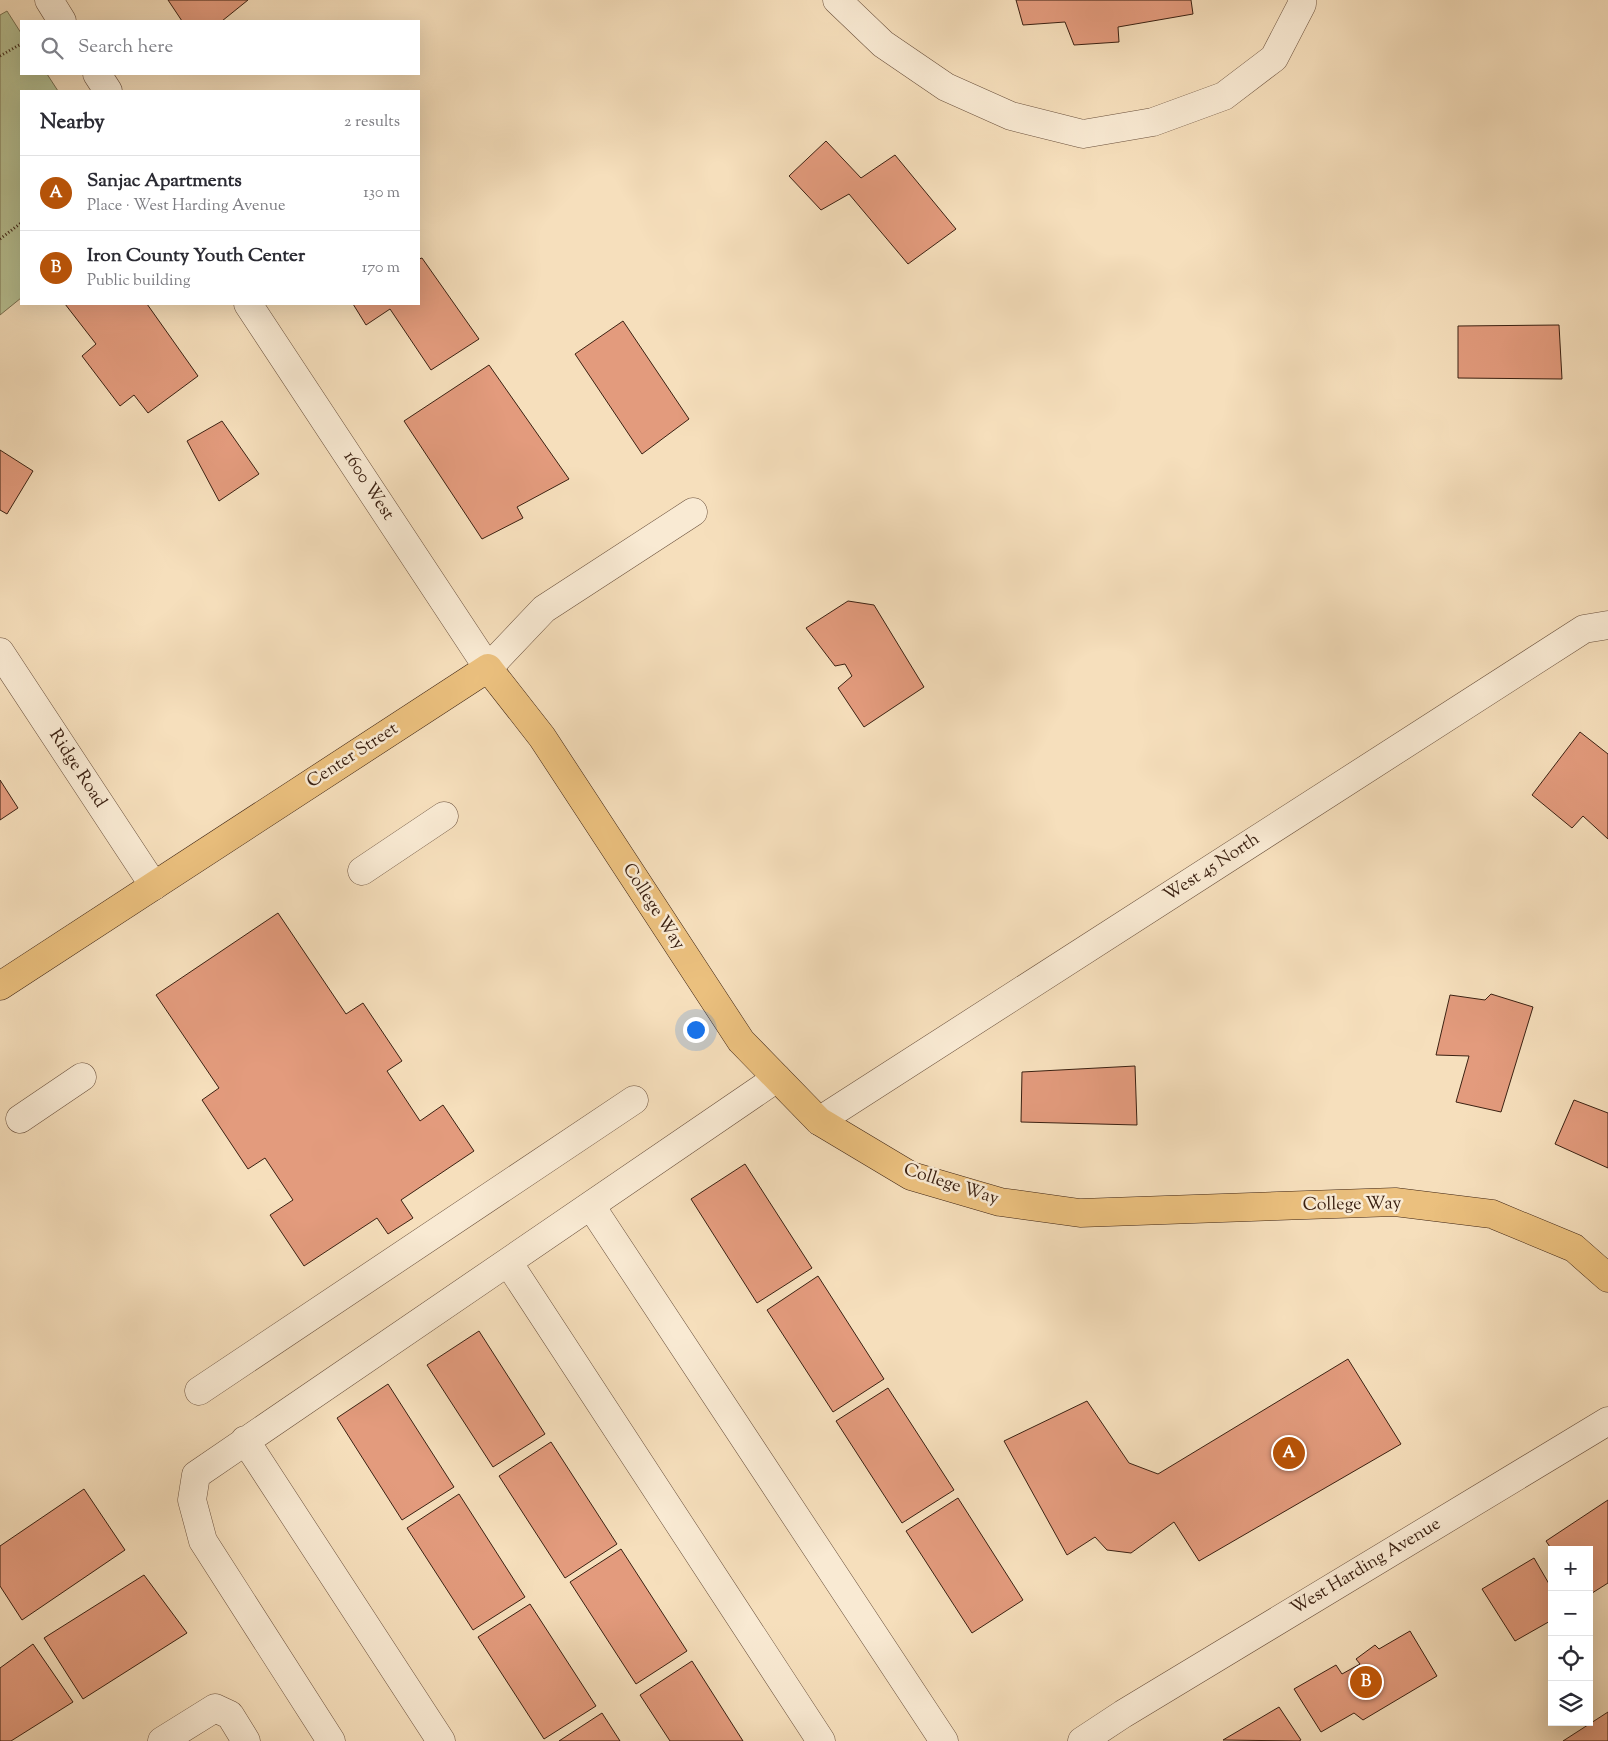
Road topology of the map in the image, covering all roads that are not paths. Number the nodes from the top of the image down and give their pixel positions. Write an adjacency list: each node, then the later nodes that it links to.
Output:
1 (49, 0): 4 (street)
2 (837, 0): 3 (street)
3 (1302, 0)
4 (61, 20)
5 (97, 75): 6 (street)
6 (107, 90)
7 (249, 305): 11 (street, 1600 West)
8 (693, 512): 11 (street, Center Street)
9 (1608, 626): 20 (street, West 45 North)
10 (0, 652): 14 (street, Ridge Road)
11 (488, 668): 14 (main road, Center Street); 17 (main road, College Way)
12 (444, 816): 13 (street)
13 (362, 872)
14 (154, 886): 15 (main road, Center Street)
15 (0, 986)
16 (82, 1078): 19 (street)
17 (777, 1078): 20 (main road, College Way); 21 (street)
18 (634, 1100): 24 (street)
19 (20, 1119)
20 (819, 1121): 23 (main road, College Way)
21 (591, 1206): 22 (street); 32 (street)
22 (508, 1262): 26 (street); 31 (street)
23 (1608, 1278)
24 (199, 1390)
25 (1608, 1421): 33 (street, West Harding Avenue)
26 (246, 1440): 29 (street); 30 (street)
27 (162, 1741): 28 (street)
28 (246, 1741)
29 (331, 1741)
30 (441, 1741)
31 (821, 1741)
32 (944, 1741)
33 (1082, 1741)

